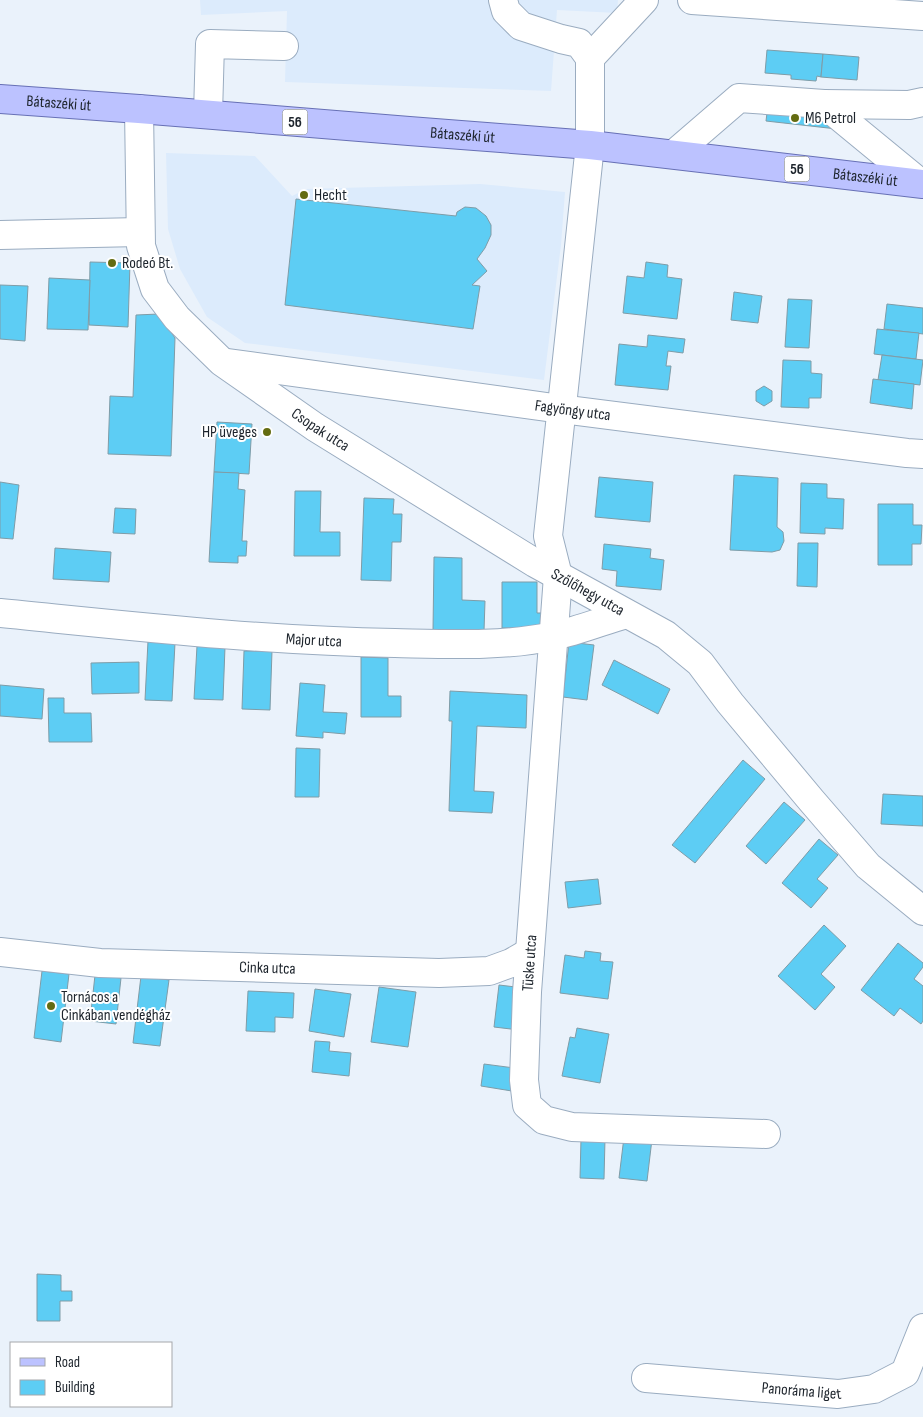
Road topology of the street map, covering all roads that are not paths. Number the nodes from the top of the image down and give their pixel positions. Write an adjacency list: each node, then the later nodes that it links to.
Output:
1 (503, 0): 6 (street)
2 (644, 0): 6 (street)
3 (692, 0): 4 (street)
4 (923, 16)
5 (284, 46): 11 (street)
6 (590, 58): 12 (street, Szőlőhegy utca)
7 (0, 99): 10 (main road, Bátaszéki út / 56)
8 (923, 102): 9 (street)
9 (824, 104): 13 (street); 14 (street)
10 (139, 109): 11 (main road, Bátaszéki út / 56); 15 (street, Csopak utca)
11 (208, 114): 12 (main road, Bátaszéki út / 56)
12 (590, 145): 13 (main road, Bátaszéki út / 56); 18 (street, Szőlőhegy utca)
13 (674, 154): 14 (main road, Bátaszéki út / 56)
14 (922, 184)
15 (140, 232): 16 (street); 17 (street, Csopak utca)
16 (0, 236)
17 (222, 362): 18 (street, Fagyöngy utca); 20 (street, Csopak utca)
18 (561, 410): 19 (street, Fagyöngy utca); 20 (street, Szőlőhegy utca)
19 (923, 454)
20 (558, 576): 22 (street, Szőlőhegy utca); 23 (street, Tüske utca)
21 (0, 613): 23 (street, Major utca)
22 (626, 614): 23 (street, Major utca); 24 (street, Szőlőhegy utca)
23 (554, 636): 26 (street, Tüske utca)
24 (923, 911)
25 (0, 952): 26 (street, Cinka utca)
26 (530, 952): 27 (street, Tüske utca)
27 (766, 1134)
28 (923, 1328): 29 (street, Panoráma liget)
29 (646, 1378)

